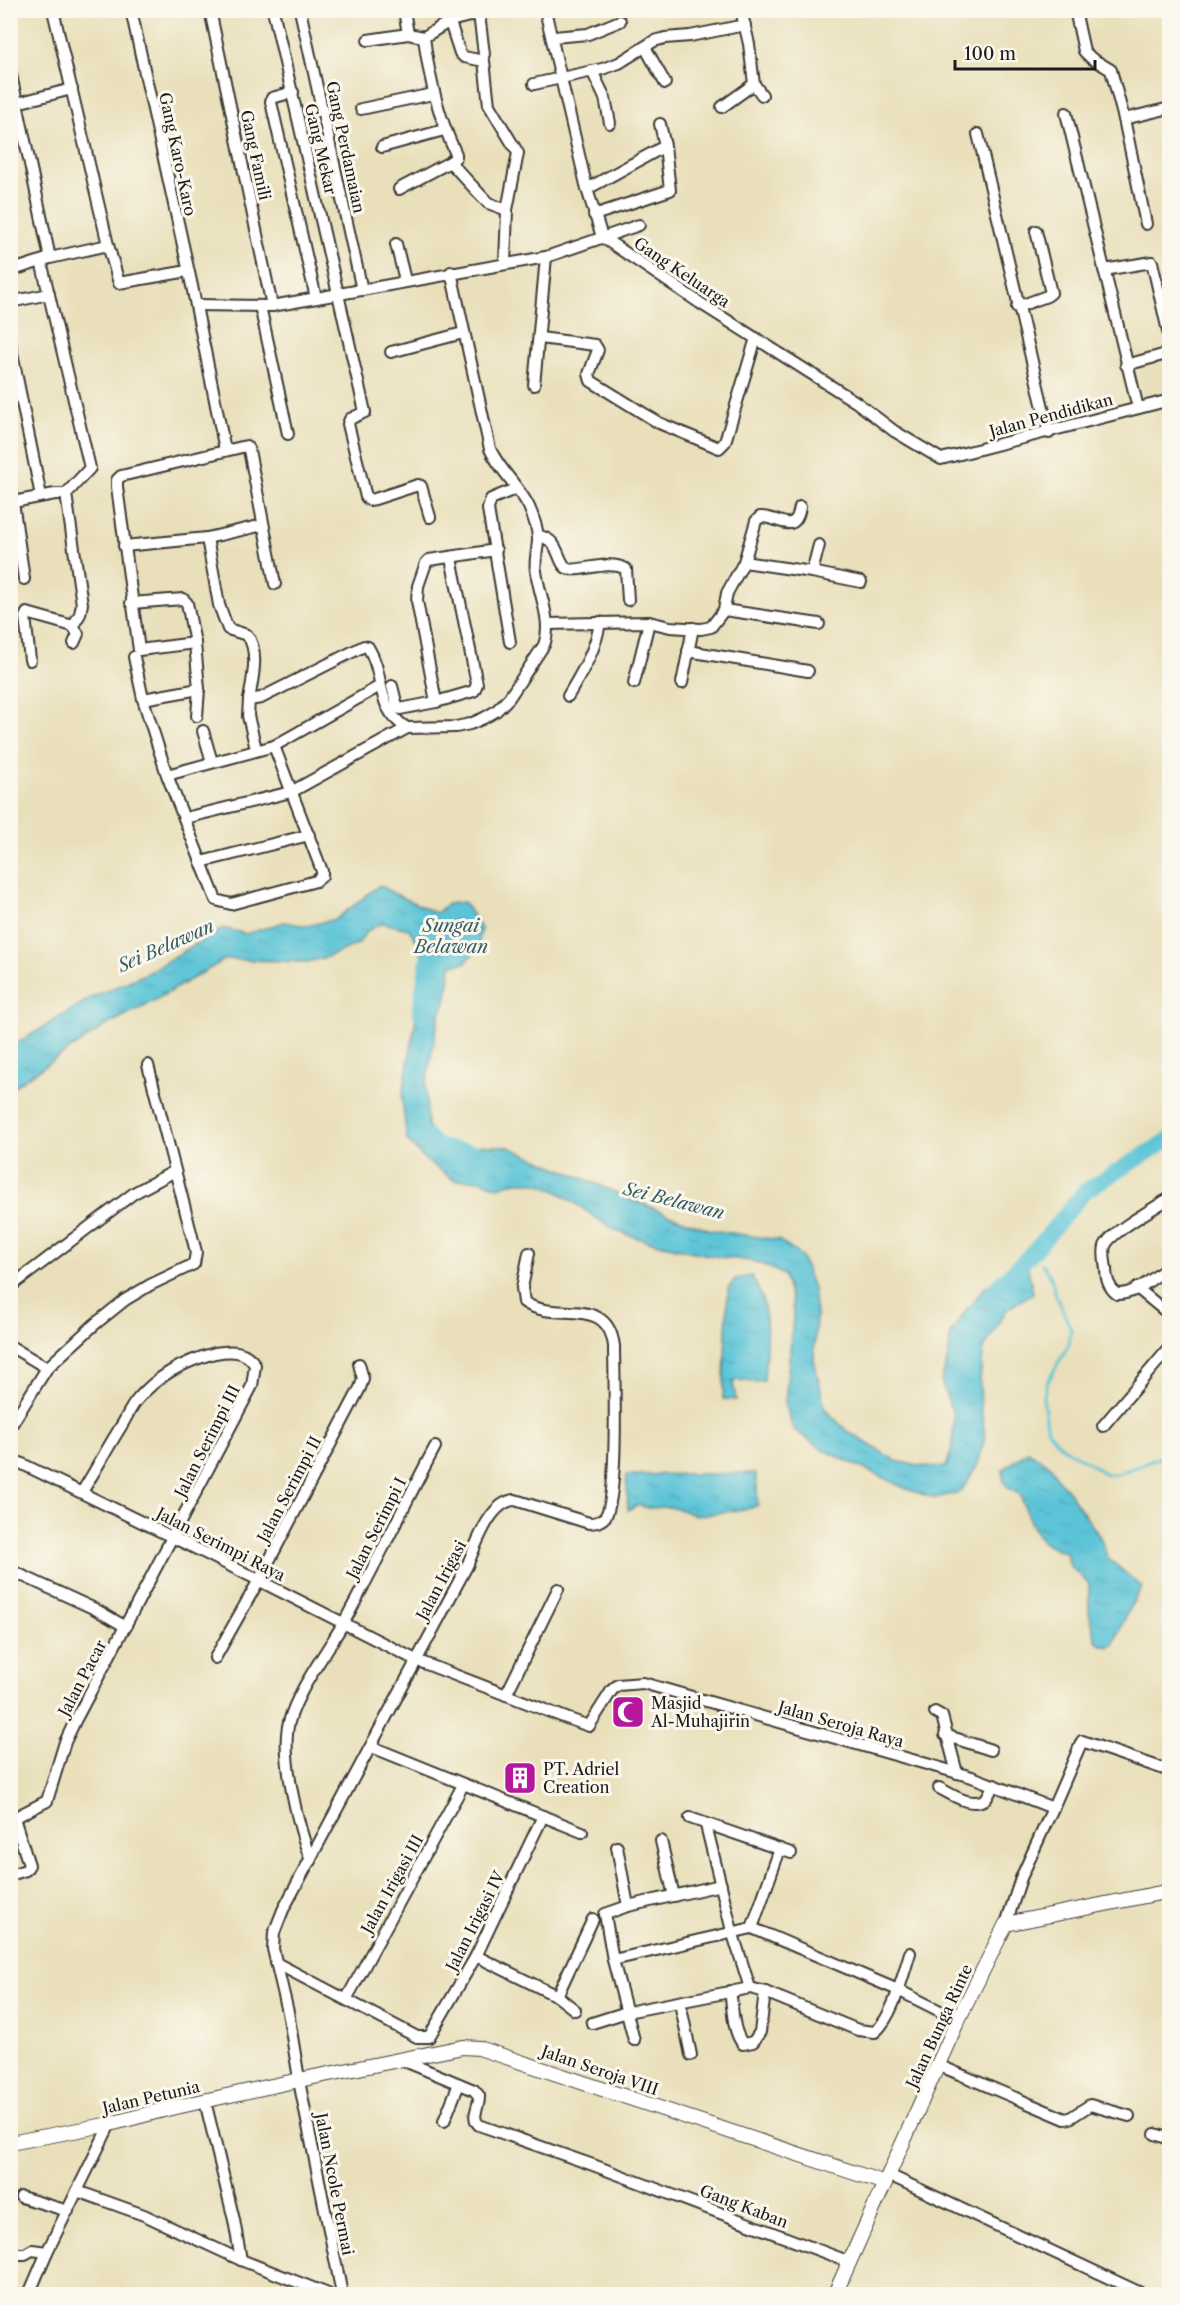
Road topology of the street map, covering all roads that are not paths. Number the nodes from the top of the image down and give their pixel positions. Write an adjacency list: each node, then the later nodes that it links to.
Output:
1 (53, 10): 27 (street)
2 (131, 10): 60 (street, Gang Karo-Karo)
3 (210, 10): 69 (street, Gang Famili)
4 (273, 10): 28 (street, Gang Mekar)
5 (300, 10): 63 (street, Gang Perdamaian)
6 (404, 10): 15 (street)
7 (493, 10): 11 (street)
8 (545, 10): 17 (street)
9 (741, 10): 14 (street)
10 (1075, 10): 36 (street)
11 (479, 14): 12 (street); 20 (street)
12 (448, 16): 16 (street); 46 (street)
13 (620, 21): 17 (street)
14 (745, 25): 19 (street); 26 (street)
15 (408, 34): 16 (street); 18 (street)
16 (424, 37): 29 (street)
17 (553, 37): 23 (street)
18 (368, 40)
19 (645, 46): 22 (street); 24 (street)
20 (483, 54)
21 (10, 70): 31 (street)
22 (592, 71): 23 (street); 37 (street)
23 (560, 76): 25 (street); 45 (street)
24 (665, 83)
25 (534, 84)
26 (754, 84): 30 (street); 32 (street)
27 (72, 89): 31 (street); 53 (street)
28 (293, 92): 65 (street, Gang Mekar); 66 (street)
29 (434, 94): 34 (street); 39 (street)
30 (762, 95)
31 (17, 103): 56 (street)
32 (722, 107)
33 (1170, 108): 36 (street)
34 (361, 109)
35 (1066, 113): 59 (street)
36 (1124, 119): 48 (street)
37 (610, 123)
38 (660, 124): 41 (street)
39 (444, 129): 42 (street); 43 (street)
40 (978, 134): 70 (street)
41 (665, 146): 45 (street); 47 (street)
42 (382, 147)
43 (450, 162): 44 (street); 46 (street)
44 (399, 189)
45 (587, 189): 47 (street)
46 (507, 210): 57 (street)
47 (594, 215): 51 (street)
48 (1146, 224)
49 (639, 225): 51 (street)
50 (1036, 231): 70 (street)
51 (602, 237): 55 (street); 73 (street, Gang Keluarga)
52 (396, 244): 62 (street)
53 (108, 245): 56 (street); 60 (street)
54 (10, 252): 58 (street)
55 (546, 257): 57 (street); 72 (street)
56 (45, 259): 58 (street); 64 (street)
57 (505, 263): 61 (street)
58 (12, 270)
59 (1104, 270): 74 (street); 78 (street)
60 (188, 271): 68 (street, Gang Karo-Karo)
61 (451, 272): 62 (street); 71 (street)
62 (405, 280): 63 (street)
63 (362, 290): 65 (street)
64 (49, 294): 67 (street); 87 (street)
65 (339, 294): 66 (street); 90 (street, Gang Mekar)
66 (316, 298): 69 (street)
67 (10, 302)
68 (196, 305): 69 (street); 84 (street, Gang Karo-Karo)
69 (266, 306): 83 (street, Gang Famili)
70 (1017, 307): 82 (street)
71 (463, 333): 76 (street); 86 (street)
72 (540, 338): 73 (street); 79 (street)
73 (756, 338): 85 (street, Gang Keluarga)
74 (1170, 340)
75 (10, 343): 88 (street)
76 (391, 352)
77 (1170, 353): 78 (street)
78 (1126, 365): 81 (street)
79 (534, 386)
80 (1170, 400): 81 (street, Jalan Pendidikan)
81 (1138, 408): 82 (street, Jalan Pendidikan)
82 (1048, 433): 85 (street, Jalan Pendidikan)
83 (288, 434)
84 (225, 450): 91 (street); 95 (street)
85 (941, 459)
86 (515, 489): 92 (street); 96 (street)
87 (66, 494): 88 (street); 106 (street)
88 (41, 496): 100 (street)
89 (800, 507): 98 (street)
90 (430, 517)
91 (263, 525): 93 (street); 102 (street)
92 (538, 536): 103 (street); 109 (street)
93 (207, 538): 95 (street); 126 (street)
94 (819, 545): 99 (street)
95 (124, 546): 104 (street)
96 (496, 550): 97 (street); 112 (street)
97 (450, 558): 127 (street); 127 (street)
98 (744, 562): 99 (street); 105 (street)
99 (812, 572): 101 (street)
100 (24, 579)
101 (861, 582)
102 (275, 584)
103 (628, 600)
104 (131, 603): 114 (street); 114 (street)
105 (724, 610): 110 (street); 111 (street)
106 (76, 621): 113 (street); 117 (street)
107 (600, 622): 108 (street); 109 (street); 124 (street)
108 (649, 622): 111 (street); 119 (street)
109 (547, 624): 129 (street)
110 (819, 624)
111 (693, 628): 115 (street)
112 (510, 642)
113 (74, 643)
114 (195, 643): 123 (street)
115 (688, 651): 118 (street); 120 (street)
116 (134, 657): 125 (street)
117 (30, 660)
118 (808, 671)
119 (633, 683)
120 (682, 683)
121 (380, 686): 126 (street); 129 (street); 131 (street)
122 (392, 686): 127 (street)
123 (199, 689): 125 (street); 128 (street)
124 (568, 696)
125 (143, 699): 134 (street)
126 (249, 700): 132 (street)
127 (436, 702)
128 (197, 716)
129 (407, 728): 135 (street)
130 (203, 731): 133 (street)
131 (274, 746): 132 (street); 135 (street)
132 (256, 749): 133 (street)
133 (212, 762): 134 (street)
134 (167, 775): 136 (street)
135 (291, 792): 136 (street); 137 (street)
136 (184, 818): 138 (street)
137 (309, 834): 138 (street); 138 (street)
138 (201, 862)
139 (148, 1065): 140 (street)
140 (175, 1171): 144 (street); 150 (street)
141 (1170, 1198): 145 (street)
142 (529, 1253): 163 (street, Jalan Irigasi)
143 (1170, 1266): 145 (street)
144 (10, 1287)
145 (1137, 1288): 146 (street)
146 (1170, 1316)
147 (10, 1346): 150 (street)
148 (1170, 1347): 151 (street)
149 (359, 1364): 158 (street, Jalan Serimpi II)
150 (47, 1368): 152 (street)
151 (1103, 1426)
152 (10, 1427)
153 (435, 1447): 160 (street, Jalan Serimpi I)
154 (10, 1458): 155 (street, Jalan Serimpi Raya)
155 (82, 1492): 156 (street, Jalan Serimpi Raya); 156 (street, Jalan Serimpi III)
156 (174, 1537): 158 (street, Jalan Serimpi Raya); 161 (street, Jalan Pacar)
157 (10, 1570): 161 (street)
158 (259, 1580): 160 (street, Jalan Serimpi Raya); 162 (street, Jalan Serimpi II)
159 (558, 1589): 164 (street)
160 (344, 1623): 163 (street, Jalan Serimpi Raya); 184 (street, Jalan Serimpi I)
161 (126, 1627): 177 (street, Jalan Pacar)
162 (215, 1658)
163 (416, 1660): 164 (street, Jalan Seroja Raya); 167 (street, Jalan Irigasi)
164 (506, 1695): 170 (street, Jalan Seroja Raya)
165 (936, 1712): 166 (street)
166 (945, 1735): 168 (street); 170 (street)
167 (372, 1747): 171 (street); 184 (street, Jalan Irigasi)
168 (990, 1750)
169 (1170, 1771): 174 (street)
170 (957, 1773): 172 (street, Jalan Seroja Raya)
171 (463, 1785): 175 (street); 203 (street, Jalan Irigasi III)
172 (994, 1785): 173 (street); 174 (street, Jalan Seroja Raya)
173 (939, 1788)
174 (1053, 1808): 191 (street)
175 (543, 1816): 179 (street); 195 (street, Jalan Irigasi IV)
176 (690, 1818): 178 (street)
177 (12, 1819): 185 (street)
178 (706, 1825): 182 (street); 186 (street)
179 (582, 1832)
180 (661, 1841): 188 (street)
181 (617, 1847): 189 (street)
182 (780, 1849): 183 (street); 192 (street)
183 (791, 1853)
184 (311, 1861): 197 (street, Jalan Irigasi)
185 (10, 1875)
186 (721, 1885): 188 (street); 193 (street)
187 (1170, 1891): 191 (street)
188 (674, 1896): 189 (street)
189 (628, 1906): 196 (street)
190 (593, 1918): 202 (street)
191 (1006, 1924): 207 (street, Jalan Bunga Rinte)
192 (752, 1928): 193 (street); 200 (street)
193 (732, 1931): 196 (street); 198 (street)
194 (910, 1953): 200 (street)
195 (476, 1956): 202 (street); 209 (street, Jalan Irigasi IV)
196 (613, 1960): 206 (street)
197 (276, 1963): 203 (street); 215 (street, Jalan Irigasi)
198 (750, 1988): 199 (street); 201 (street)
199 (730, 1990): 201 (street); 204 (street)
200 (898, 1990): 201 (street); 207 (street)
201 (765, 1992)
202 (557, 1996): 205 (street)
203 (347, 1998): 209 (street)
204 (680, 2003): 206 (street); 212 (street)
205 (575, 2010)
206 (627, 2012): 208 (street); 210 (street)
207 (958, 2020): 214 (street, Jalan Bunga Rinte)
208 (592, 2023)
209 (429, 2037): 211 (street)
210 (634, 2040)
211 (436, 2053): 213 (street, Jalan Seroja VIII); 224 (street, Jalan Seroja VIII)
212 (691, 2055)
213 (402, 2060): 215 (street, Jalan Seroja VIII); 216 (street)
214 (938, 2065): 218 (street); 224 (street, Jalan Bunga Rinte)
215 (299, 2080): 217 (street, Jalan Petunia); 234 (street, Jalan Ncole Permai)
216 (459, 2084): 219 (street); 231 (street, Gang Kaban)
217 (206, 2101): 220 (street, Jalan Petunia); 230 (street)
218 (1129, 2116)
219 (444, 2121)
220 (111, 2124): 223 (street, Jalan Petunia); 225 (street)
221 (1155, 2134): 222 (street)
222 (1170, 2139)
223 (10, 2143)
224 (887, 2179): 231 (street, Jalan Bunga Rinte); 236 (street)
225 (77, 2191): 227 (street); 230 (street)
226 (21, 2197): 227 (street)
227 (68, 2211): 228 (street)
228 (47, 2252): 229 (street); 232 (street)
229 (16, 2254)
230 (241, 2260): 233 (street)
231 (849, 2262): 235 (street, Jalan Bunga Rinte)
232 (29, 2295)
233 (328, 2295)
234 (342, 2295)
235 (835, 2295)
236 (1143, 2295)

